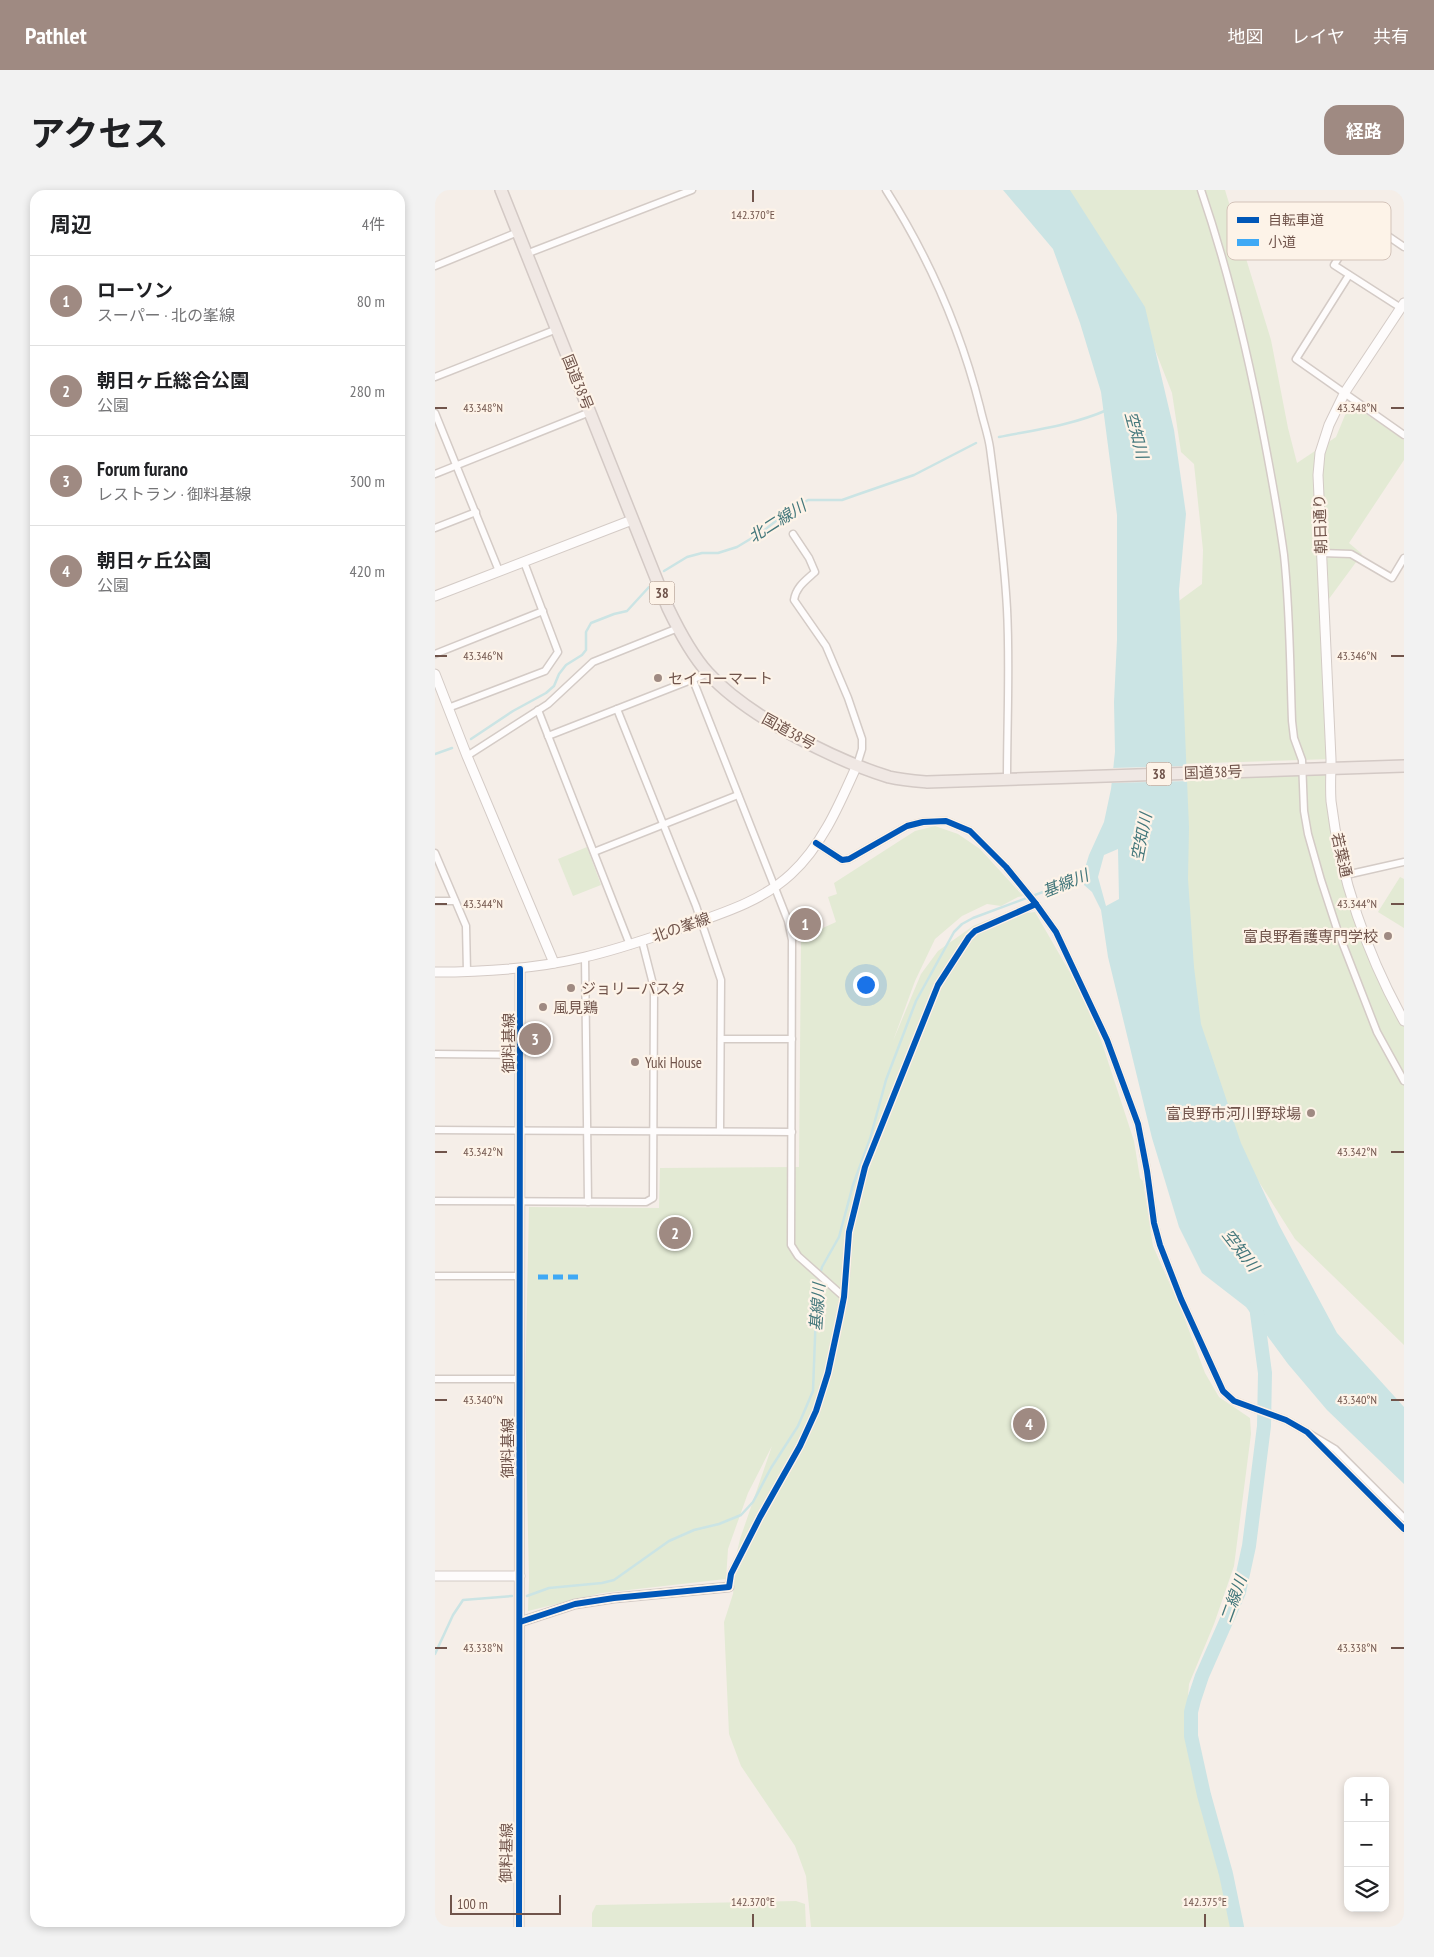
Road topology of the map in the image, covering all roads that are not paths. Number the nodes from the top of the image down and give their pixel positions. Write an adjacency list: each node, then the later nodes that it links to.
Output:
1 (501, 190): 5 (highway, 国道38号 / 38)
2 (691, 190): 8 (street)
3 (886, 190): 45 (street)
4 (1201, 190): 44 (street)
5 (518, 232): 8 (highway, 国道38号 / 38); 10 (street)
6 (1391, 238): 7 (street)
7 (1404, 247)
8 (526, 254): 13 (highway, 国道38号 / 38)
9 (1337, 260): 11 (street)
10 (435, 266)
11 (1349, 275): 12 (street); 15 (street)
12 (1402, 305): 15 (street, 朝日通り)
13 (557, 329): 14 (street); 16 (highway, 国道38号 / 38)
14 (435, 377)
15 (1345, 392): 18 (street); 25 (street, 朝日通り)
16 (590, 412): 19 (street); 22 (highway, 国道38号 / 38)
17 (435, 413): 19 (street)
18 (1404, 435)
19 (457, 465): 20 (street); 21 (street)
20 (435, 474)
21 (475, 512): 23 (street); 28 (street)
22 (632, 520): 27 (street); 31 (highway, 国道38号 / 38)
23 (435, 528)
24 (793, 534): 41 (street)
25 (1321, 553): 26 (street); 43 (street, 朝日通り)
26 (1404, 558)
27 (524, 562): 28 (street); 30 (street)
28 (499, 571): 29 (street)
29 (435, 596)
30 (543, 611): 32 (street); 36 (street)
31 (678, 628): 33 (highway, 国道38号 / 38); 38 (street)
32 (435, 654)
33 (709, 673): 35 (street); 41 (highway, 国道38号 / 38)
34 (435, 674): 36 (street)
35 (693, 680): 37 (street); 46 (street)
36 (449, 708): 40 (street)
37 (617, 709): 39 (street); 47 (street)
38 (538, 710): 39 (street); 40 (street)
39 (549, 736): 49 (street)
40 (467, 756): 61 (street)
41 (857, 765): 45 (highway, 国道38号 / 38); 48 (street, 北の峯線)
42 (1404, 766): 43 (highway, 国道38号 / 38)
43 (1331, 768): 44 (highway, 国道38号 / 38); 52 (street, 若葉通)
44 (1300, 769): 45 (highway, 国道38号 / 38); 70 (street)
45 (1007, 779)
46 (738, 795): 47 (street); 53 (street)
47 (664, 825): 49 (street); 57 (street)
48 (816, 843): 53 (street, 北の峯線); 56 (street)
49 (594, 852): 59 (street)
50 (435, 853): 55 (street)
51 (1404, 862): 52 (street)
52 (1346, 875): 65 (street, 若葉通)
53 (775, 887): 57 (street, 北の峯線); 67 (street)
54 (435, 901): 55 (street)
55 (455, 901): 64 (street)
56 (1036, 904): 82 (street); 85 (street)
57 (700, 921): 58 (street, 北の峯線); 66 (street)
58 (642, 941): 59 (street, 北の峯線); 74 (street)
59 (630, 945): 60 (street, 北の峯線)
60 (585, 957): 61 (street, 北の峯線); 73 (street)
61 (554, 963): 62 (street, 北の峯線)
62 (520, 968): 64 (street, 北の峯線); 69 (street, 御料基線)
63 (435, 972): 64 (street, 北の峯線)
64 (467, 972)
65 (1404, 1021)
66 (721, 1039): 67 (street); 75 (street)
67 (792, 1039): 76 (street)
68 (435, 1054): 69 (street)
69 (521, 1055): 72 (street, 御料基線)
70 (1404, 1081)
71 (435, 1130): 72 (street)
72 (521, 1131): 73 (street); 78 (street, 御料基線)
73 (589, 1131): 74 (street); 79 (street)
74 (654, 1131): 75 (street); 79 (street)
75 (721, 1132): 76 (street)
76 (792, 1132): 82 (street)
77 (435, 1201): 78 (street)
78 (520, 1202): 79 (street); 81 (street, 御料基線)
79 (589, 1202)
80 (435, 1276): 81 (street)
81 (520, 1276): 84 (street, 御料基線)
82 (844, 1297): 90 (street)
83 (435, 1379): 84 (street)
84 (520, 1379): 89 (street, 御料基線)
85 (1307, 1432): 86 (street); 87 (street)
86 (1404, 1518)
87 (1404, 1529)
88 (435, 1576): 89 (street)
89 (520, 1576): 91 (street, 御料基線)
90 (729, 1587): 91 (street)
91 (520, 1622): 92 (street, 御料基線)
92 (519, 1927)

